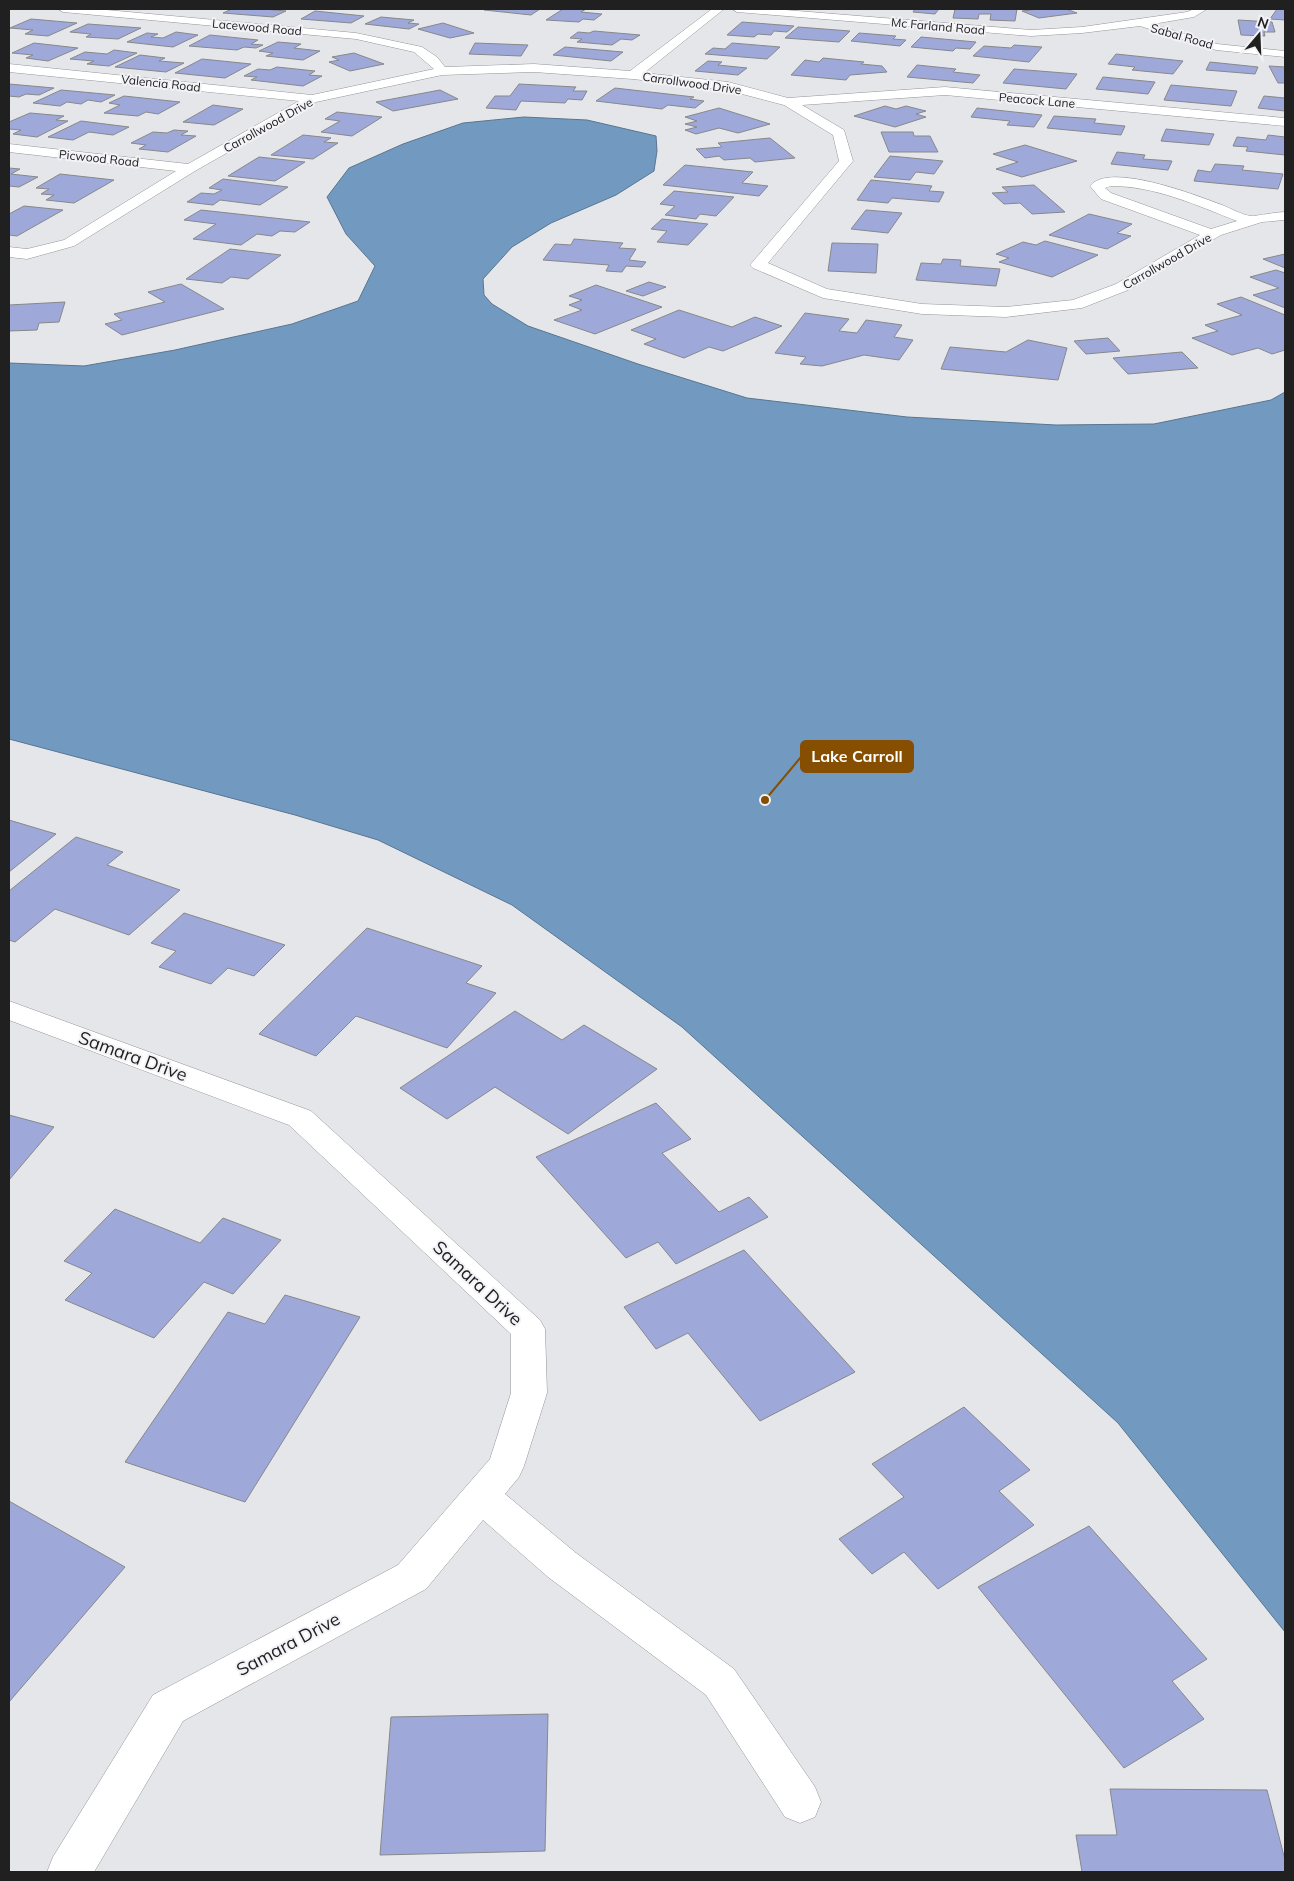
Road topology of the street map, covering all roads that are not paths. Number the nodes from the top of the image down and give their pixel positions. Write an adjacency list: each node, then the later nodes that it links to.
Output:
1 (63, 9): 8 (street, Lacewood Road)
2 (719, 9): 9 (street)
3 (737, 9): 5 (street, Mc Farland Road)
4 (1202, 9): 5 (street, Mc Farland Road)
5 (1138, 23): 6 (street, Sabal Road)
6 (1285, 54)
7 (9, 68): 10 (street, Valencia Road)
8 (442, 71): 9 (street, Carrollwood Drive); 10 (street, Carrollwood Drive)
9 (633, 75): 11 (street, Carrollwood Drive)
10 (312, 99): 14 (street, Carrollwood Drive)
11 (788, 102): 12 (street, Peacock Lane); 17 (street, Carrollwood Drive)
12 (1285, 122)
13 (9, 148): 14 (street, Picwood Road)
14 (190, 168): 18 (street, Carrollwood Drive)
15 (1285, 216): 16 (street, Carrollwood Drive)
16 (1251, 221): 17 (street, Carrollwood Drive); 17 (street)
17 (1211, 234)
18 (9, 252)
19 (9, 1010): 20 (street, Samara Drive)
20 (481, 1496): 21 (street); 22 (street, Samara Drive)
21 (800, 1802)
22 (69, 1872)

